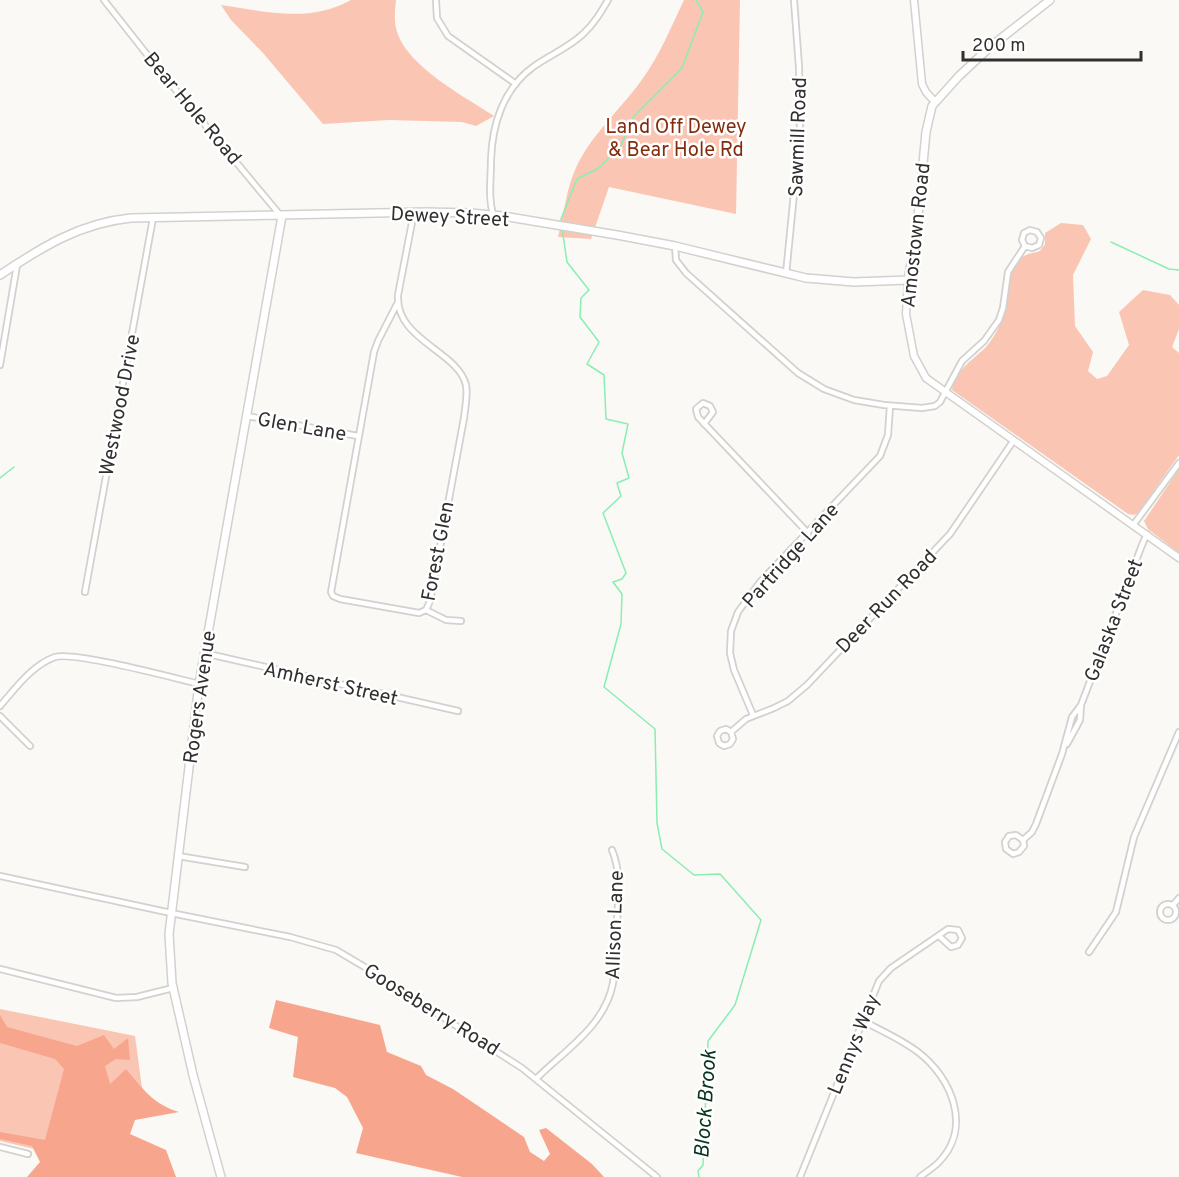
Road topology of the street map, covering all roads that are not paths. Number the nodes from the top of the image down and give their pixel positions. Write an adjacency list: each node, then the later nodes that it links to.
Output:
1 (104, 0): 11 (street, Bear Hole Road)
2 (436, 0): 7 (street)
3 (608, 0): 7 (street)
4 (794, 0): 16 (street, Sawmill Road)
5 (914, 0): 8 (street)
6 (1050, 0): 8 (main road)
7 (516, 84): 10 (street)
8 (935, 102): 18 (main road, Amostown Road)
9 (414, 212): 10 (main road, Dewey Street); 11 (main road, Dewey Street); 19 (street, Forest Glen)
10 (493, 215): 13 (main road, Dewey Street)
11 (282, 216): 12 (main road, Dewey Street); 23 (main road, Rogers Avenue)
12 (153, 218): 15 (main road, Dewey Street); 32 (street, Westwood Drive)
13 (675, 246): 16 (main road, Dewey Street); 22 (street)
14 (1025, 246): 14 (street); 21 (street)
15 (17, 263): 17 (main road, Dewey Street); 20 (street)
16 (786, 274): 18 (main road, Dewey Street)
17 (0, 275)
18 (908, 280): 21 (street, Amostown Road)
19 (397, 303): 25 (street, Forest Glen); 33 (street, Forest Glen)
20 (0, 366)
21 (945, 393): 22 (street); 26 (street, Amostown Road)
22 (890, 406): 29 (street, Partridge Lane)
23 (246, 416): 25 (street, Glen Lane); 35 (main road, Rogers Avenue)
24 (704, 424): 24 (street); 29 (street)
25 (358, 436): 33 (street, Forest Glen)
26 (1015, 440): 28 (street, Amostown Road); 39 (street, Deer Run Road)
27 (1179, 463): 28 (street)
28 (1134, 524): 30 (street, Amostown Road)
29 (808, 533): 39 (street, Partridge Lane)
30 (1147, 534): 31 (street, Amostown Road); 44 (street, Galaska Street)
31 (1179, 558)
32 (85, 592)
33 (426, 610): 34 (street)
34 (461, 621)
35 (204, 653): 36 (main road, Rogers Avenue); 38 (street, Amherst Street)
36 (199, 684): 37 (street); 46 (main road, Rogers Avenue)
37 (0, 706)
38 (458, 711)
39 (753, 715): 41 (street, Deer Run Road)
40 (0, 717): 43 (street)
41 (731, 732)
42 (1179, 732): 53 (street)
43 (30, 746)
44 (1023, 840): 44 (street, Galaska Street)
45 (612, 850): 57 (street, Allison Lane)
46 (178, 856): 47 (street); 51 (main road, Rogers Avenue)
47 (245, 867)
48 (0, 876): 51 (street, Gooseberry Road)
49 (1179, 898): 50 (street)
50 (1173, 905)
51 (171, 914): 55 (main road, Rogers Avenue); 57 (street, Gooseberry Road)
52 (939, 936): 52 (street); 56 (street, Lennys Way)
53 (1089, 952)
54 (0, 969): 55 (street)
55 (174, 988): 60 (main road, Rogers Avenue)
56 (861, 1020): 62 (street, Lennys Way); 63 (street)
57 (536, 1079): 61 (street, Gooseberry Road)
58 (0, 1147): 59 (street)
59 (28, 1154)
60 (221, 1177)
61 (657, 1177)
62 (800, 1177)
63 (920, 1177)

